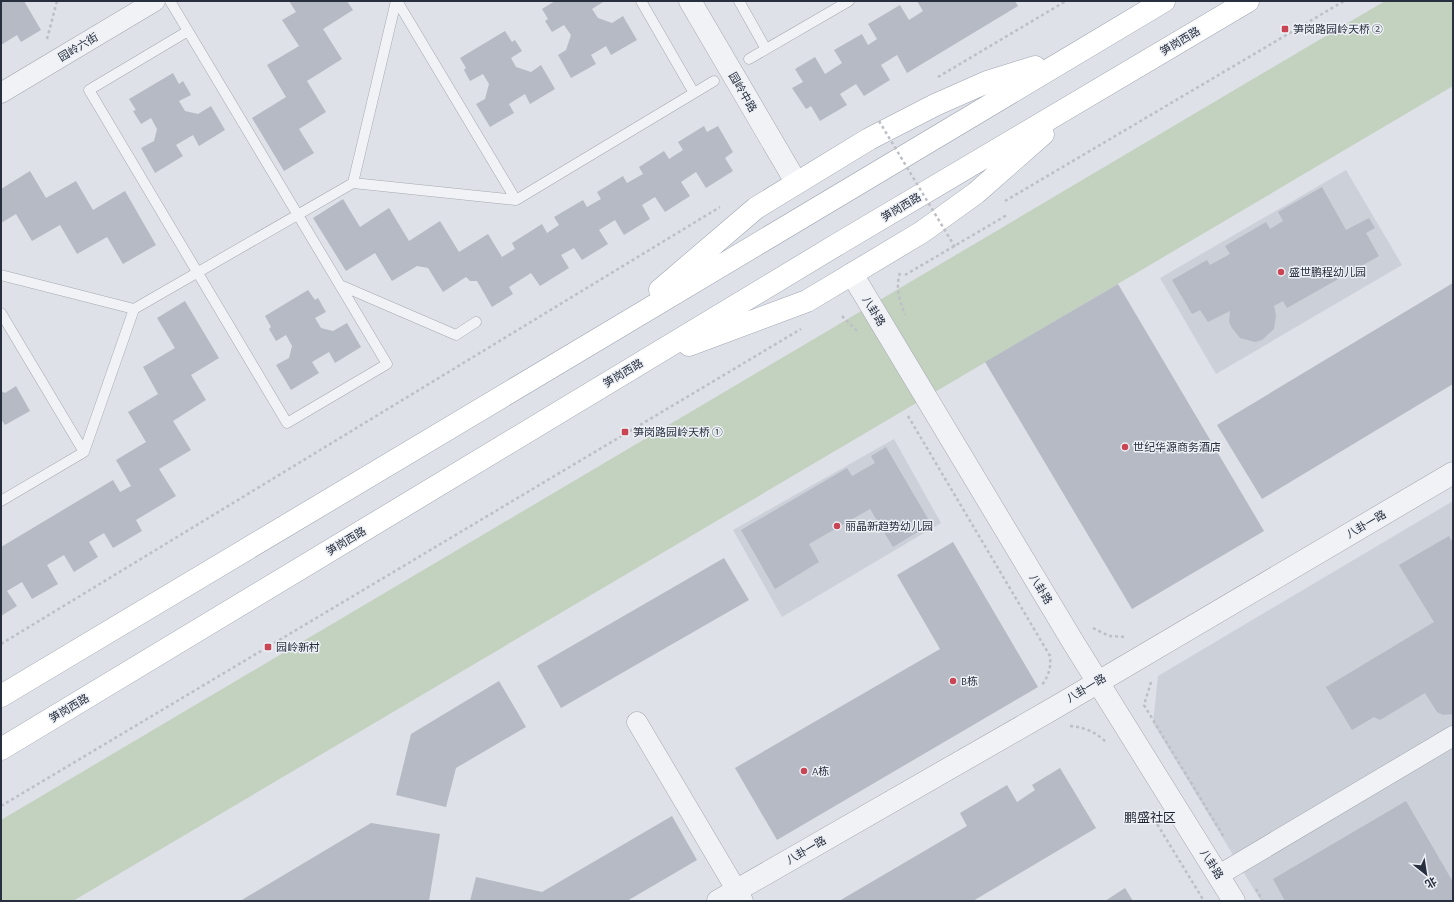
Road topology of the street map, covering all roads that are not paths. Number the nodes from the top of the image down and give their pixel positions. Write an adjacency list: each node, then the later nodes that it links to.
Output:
1 (154, 1): 15 (street, 园岭六街)
2 (170, 1): 10 (lane)
3 (396, 1): 19 (lane); 20 (lane)
4 (641, 1): 16 (lane)
5 (690, 1): 18 (street, 园岭中路)
6 (738, 1): 11 (lane)
7 (848, 1): 11 (lane)
8 (1164, 1): 12 (main road)
9 (1248, 1): 17 (main road, 笋岗西路)
10 (188, 31): 21 (lane); 22 (lane)
11 (766, 49): 13 (lane)
12 (1070, 56): 18 (main road); 29 (main road)
13 (749, 59)
14 (714, 81): 16 (lane)
15 (1, 93)
16 (694, 93): 20 (lane)
17 (1085, 98): 23 (main road); 30 (main road, 笋岗西路)
18 (796, 182): 29 (main road)
19 (353, 183): 20 (lane); 21 (lane)
20 (516, 200)
21 (298, 215): 22 (lane); 25 (lane)
22 (197, 273): 25 (lane); 26 (lane)
23 (852, 274): 30 (main road); 34 (street, 八卦路)
24 (1, 275): 26 (lane)
25 (340, 285): 28 (lane)
26 (134, 309): 31 (lane)
27 (1, 313): 31 (lane)
28 (476, 322)
29 (621, 324): 35 (main road)
30 (644, 361): 38 (main road, 笋岗西路)
31 (84, 452): 33 (lane)
32 (1453, 473): 34 (street, 八卦一路)
33 (1, 501)
34 (1098, 681): 39 (street, 八卦路); 40 (street, 八卦一路)
35 (1, 696)
36 (637, 722): 40 (street)
37 (1453, 736): 39 (street)
38 (1, 749)
39 (1219, 875): 41 (street, 八卦路)
40 (733, 897)
41 (1234, 901)

